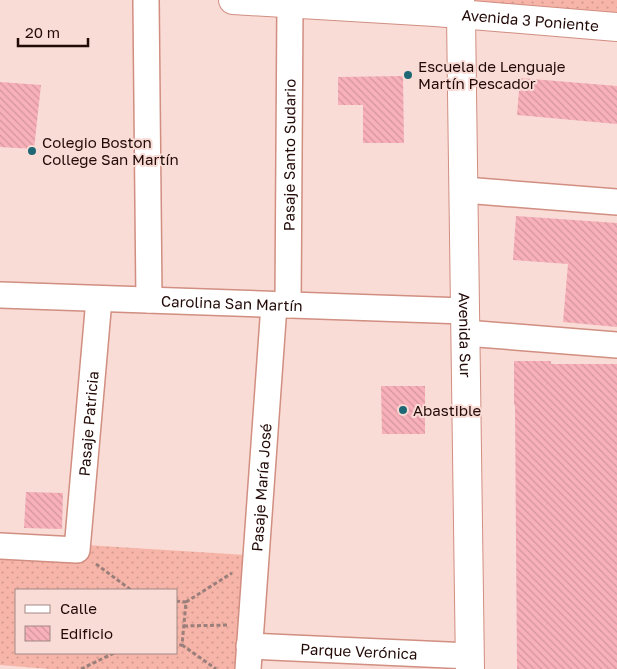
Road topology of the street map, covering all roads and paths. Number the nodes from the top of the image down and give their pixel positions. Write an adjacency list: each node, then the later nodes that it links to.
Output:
1 (146, 0): 10 (street)
2 (233, 0): 3 (street, Avenida 3 Poniente)
3 (290, 4): 4 (street, Avenida 3 Poniente); 11 (street, Pasaje Santo Sudario)
4 (461, 7): 5 (street, Avenida 3 Poniente); 6 (street, Avenida Sur)
5 (617, 28)
6 (464, 190): 7 (street); 12 (street, Avenida Sur)
7 (617, 202)
8 (0, 295): 9 (street, Carolina San Martín)
9 (99, 299): 10 (street, Carolina San Martín); 15 (street, Pasaje Patricia)
10 (149, 300): 11 (street, Carolina San Martín)
11 (281, 305): 12 (street, Carolina San Martín); 16 (street, Pasaje María José)
12 (465, 322): 13 (street, Carolina San Martín); 25 (street, Avenida Sur)
13 (617, 345)
14 (0, 546): 15 (street)
15 (77, 550): 17 (path)
16 (256, 557): 19 (path); 23 (street, Pasaje María José)
17 (129, 589)
18 (178, 601): 19 (path)
19 (186, 602): 20 (path)
20 (184, 626): 22 (path); 23 (path)
21 (178, 645): 22 (path)
22 (182, 645): 27 (path)
23 (249, 647): 25 (street, Parque Verónica)
24 (112, 654): 26 (path)
25 (470, 663)
26 (82, 669)
27 (216, 669)

